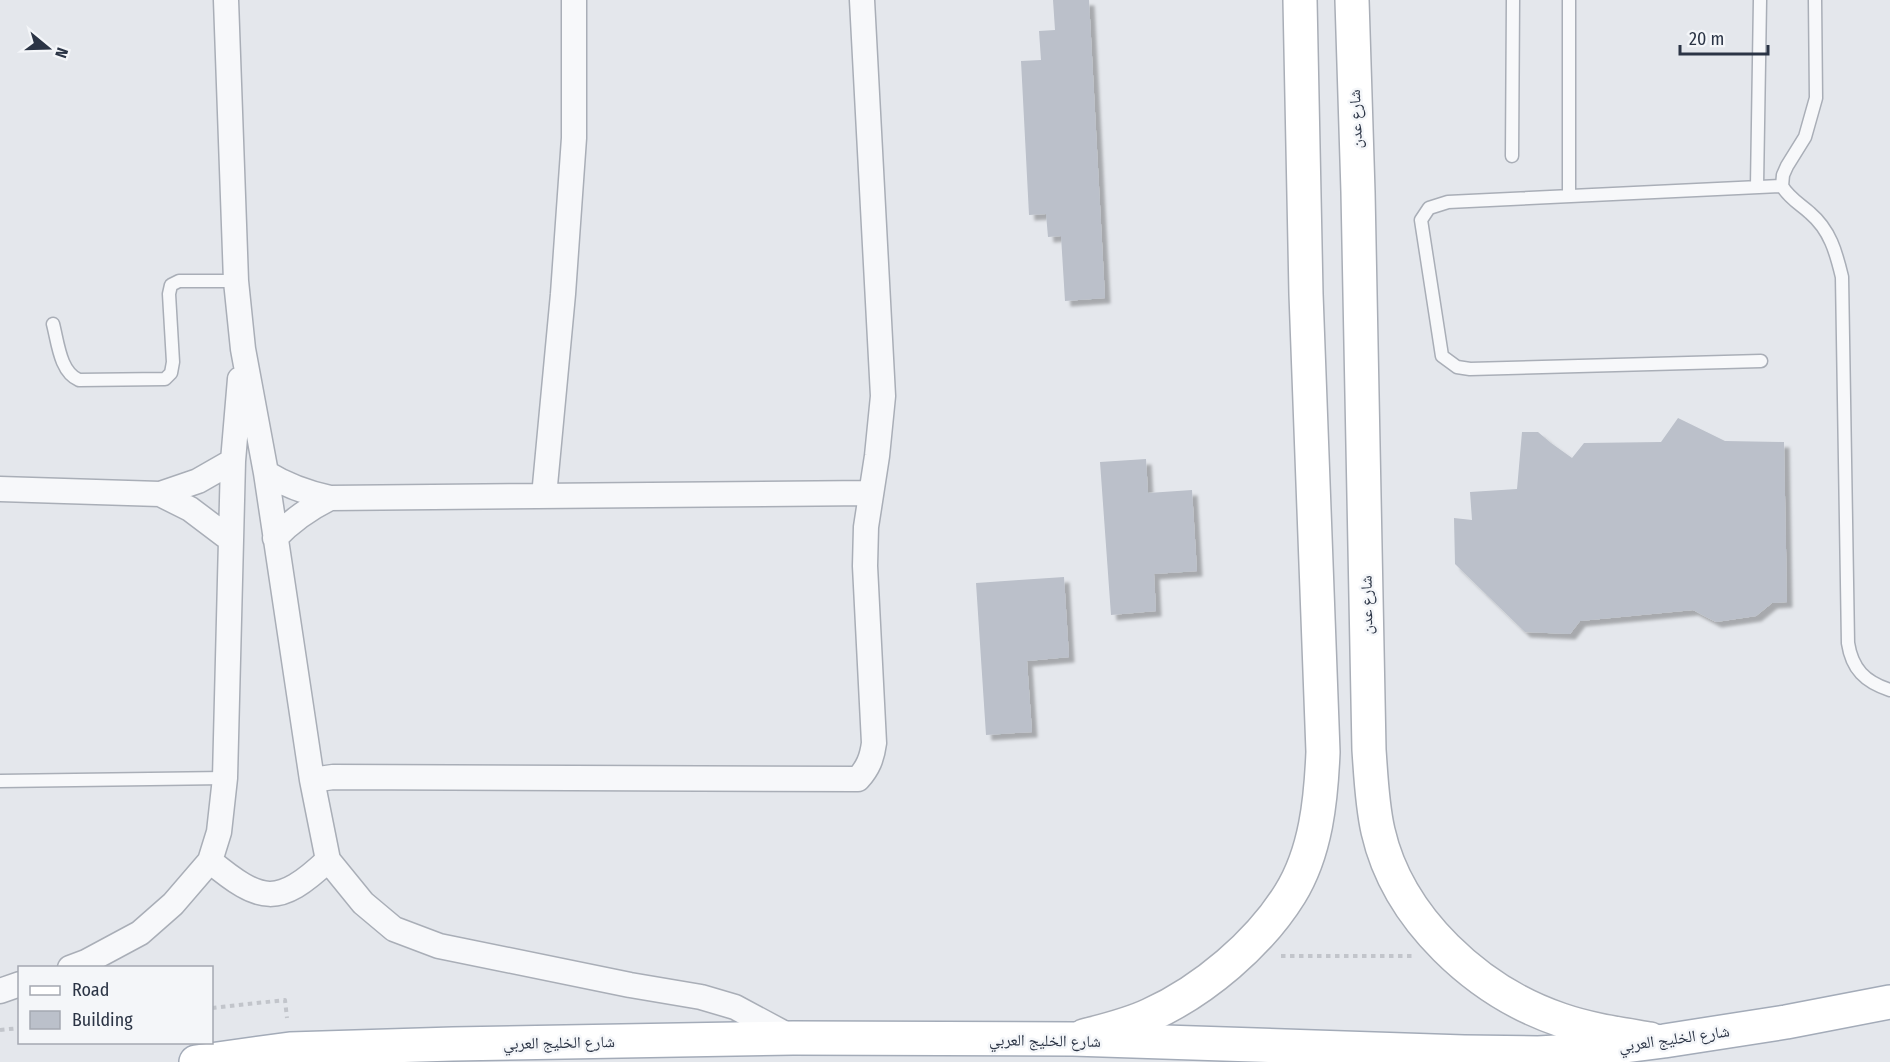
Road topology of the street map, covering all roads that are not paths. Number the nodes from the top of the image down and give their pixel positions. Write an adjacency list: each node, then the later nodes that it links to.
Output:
1 (226, 0): 16 (street)
2 (574, 0): 27 (street)
3 (862, 0): 25 (street)
4 (1301, 0): 5 (main road); 10 (main road)
5 (1351, 0): 11 (main road, شارع عدن)
6 (1514, 0): 12 (lane)
7 (1569, 0): 15 (lane)
8 (1760, 0): 13 (lane)
9 (1815, 0): 14 (lane)
10 (1302, 79): 11 (main road); 21 (main road)
11 (1354, 82): 20 (main road, شارع عدن)
12 (1512, 156)
13 (1757, 186): 14 (lane); 15 (lane)
14 (1782, 186): 33 (lane)
15 (1569, 195): 19 (lane)
16 (236, 280): 17 (lane); 18 (street)
17 (53, 324)
18 (243, 349): 22 (street); 23 (street)
19 (1761, 361)
20 (1361, 368): 21 (main road); 31 (main road, شارع عدن)
21 (1309, 371): 32 (main road)
22 (233, 461): 26 (street); 30 (street)
23 (266, 473): 28 (street); 29 (street)
24 (0, 489): 26 (street)
25 (871, 493): 27 (street); 35 (street)
26 (160, 494): 30 (street)
27 (544, 496): 28 (street)
28 (330, 498): 29 (street)
29 (275, 537): 35 (street)
30 (231, 540): 34 (street)
31 (1367, 662): 32 (main road); 45 (main road, شارع عدن)
32 (1320, 665): 44 (main road)
33 (1890, 690)
34 (225, 778): 36 (lane); 38 (street)
35 (312, 780): 37 (street)
36 (0, 781)
37 (328, 860): 38 (street); 43 (street)
38 (210, 861): 39 (street)
39 (75, 966)
40 (18, 985): 41 (street)
41 (0, 991)
42 (1890, 1002): 45 (main road, شارع الخليج العربي)
43 (793, 1038): 44 (main road, شارع الخليج العربي); 46 (main road, شارع الخليج العربي)
44 (1073, 1039): 45 (main road, شارع الخليج العربي)
45 (1664, 1041)
46 (196, 1062)

